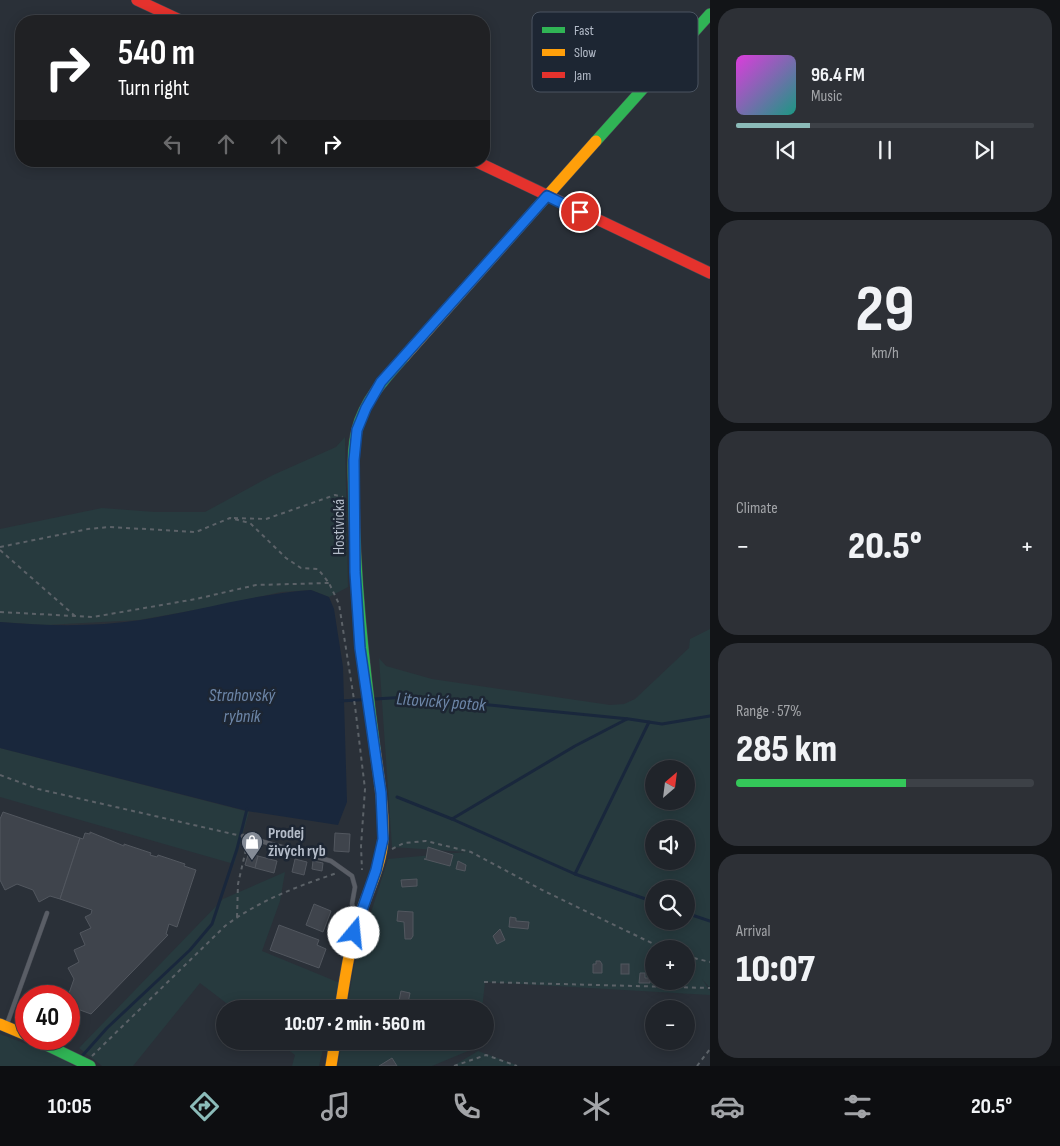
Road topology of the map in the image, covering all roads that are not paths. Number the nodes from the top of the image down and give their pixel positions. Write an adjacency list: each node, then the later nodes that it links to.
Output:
1 (137, 0): 3 (street)
2 (710, 14): 4 (street, Hostivická)
3 (169, 15)
4 (698, 27)
5 (640, 92): 7 (street, Hostivická)
6 (487, 167): 7 (street)
7 (547, 196): 8 (street); 11 (street, Hostivická)
8 (710, 273)
9 (243, 836): 11 (lane)
10 (47, 913): 13 (lane)
11 (358, 920): 12 (street, Hostivická)
12 (341, 1000)
13 (3, 1025): 14 (street)
14 (15, 1030)
15 (57, 1050): 17 (street)
16 (334, 1050): 18 (street)
17 (87, 1064)
18 (331, 1066)

